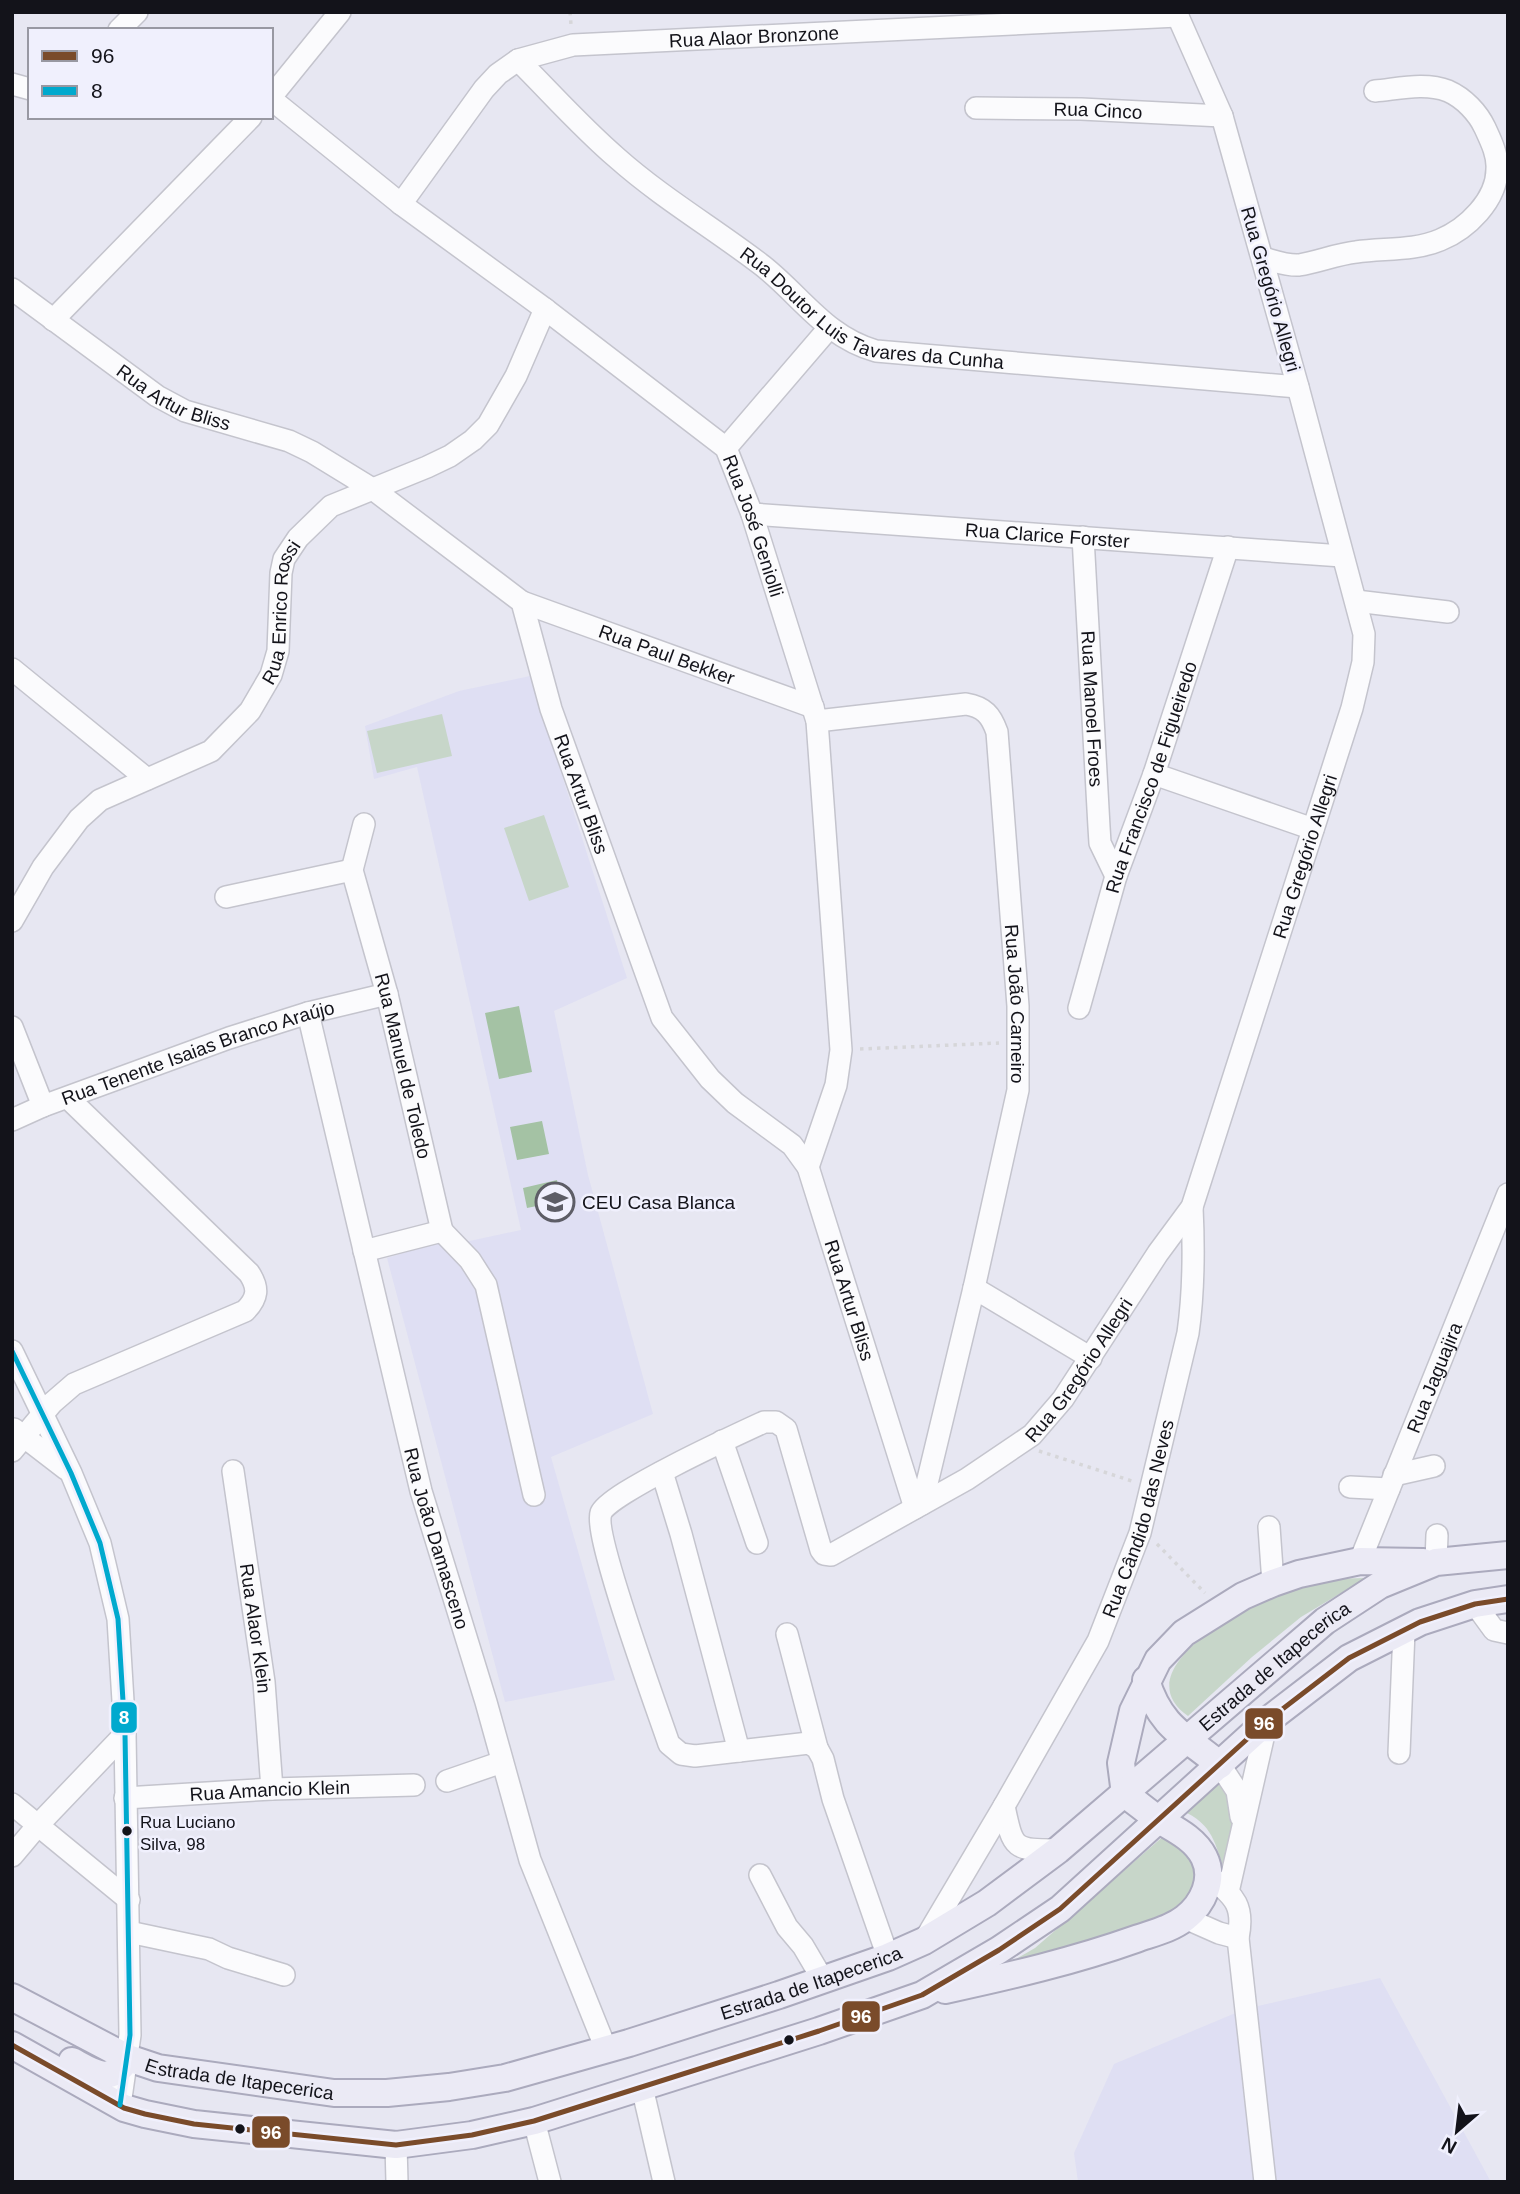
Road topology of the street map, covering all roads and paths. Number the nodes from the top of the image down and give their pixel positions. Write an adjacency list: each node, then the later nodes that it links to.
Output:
1 (137, 12): 5 (street)
2 (340, 12): 8 (street)
3 (1177, 14): 4 (street, Rua Alaor Bronzone); 11 (street, Rua Gregório Allegri)
4 (881, 21): 6 (street, Rua Alaor Bronzone)
5 (121, 28)
6 (518, 60): 13 (street, Rua Alaor Bronzone); 20 (street, Rua Doutor Luis Tavares da Cunha)
7 (1375, 91): 15 (street)
8 (273, 96)
9 (273, 100): 13 (street, Rua José Geniolli)
10 (976, 108): 11 (street, Rua Cinco)
11 (1222, 116): 14 (street, Rua Gregório Allegri)
12 (249, 119): 19 (street)
13 (401, 204): 18 (street, Rua José Geniolli)
14 (1263, 258): 15 (street); 17 (street, Rua Gregório Allegri)
15 (1297, 265): 17 (street)
16 (12, 289): 19 (street, Rua Artur Bliss)
17 (1272, 292): 21 (street, Rua Gregório Allegri)
18 (545, 309): 22 (street, Rua José Geniolli); 23 (street, Rua Enrico Rossi)
19 (53, 320): 23 (street, Rua Artur Bliss)
20 (829, 328): 21 (street, Rua Doutor Luis Tavares da Cunha); 22 (street)
21 (1298, 387): 27 (street, Rua Gregório Allegri)
22 (726, 448): 24 (street, Rua José Geniolli)
23 (374, 490): 29 (street, Rua Artur Bliss); 34 (street, Rua Enrico Rossi)
24 (752, 514): 25 (street, Rua Clarice Forster); 32 (street, Rua José Geniolli)
25 (1083, 537): 26 (street, Rua Clarice Forster); 38 (street, Rua Manoel Froes)
26 (1228, 547): 27 (street, Rua Clarice Forster); 33 (street, Rua Francisco de Figueiredo)
27 (1342, 556): 28 (street, Rua Gregório Allegri)
28 (1356, 601): 30 (street); 36 (street, Rua Gregório Allegri)
29 (522, 602): 32 (street, Rua Paul Bekker); 50 (street, Rua Artur Bliss)
30 (1448, 612)
31 (12, 669): 34 (street)
32 (815, 714): 45 (street, Rua João Carneiro); 46 (street, Rua José Geniolli)
33 (1154, 775): 36 (street); 38 (street, Rua Francisco de Figueiredo)
34 (147, 779): 40 (street, Rua Enrico Rossi)
35 (363, 824): 37 (street, Rua Manuel de Toledo)
36 (1313, 829): 52 (street, Rua Gregório Allegri)
37 (352, 870): 39 (street); 41 (street, Rua Manuel de Toledo)
38 (1115, 876): 42 (street, Rua Francisco de Figueiredo)
39 (226, 897)
40 (12, 921)
41 (387, 994): 43 (street, Rua Tenente Isaias Branco Araújo); 53 (street, Rua Manuel de Toledo)
42 (1079, 1008)
43 (308, 1013): 47 (street, Rua Tenente Isaias Branco Araújo); 54 (street, Rua João Damasceno)
44 (12, 1027): 48 (street)
45 (1018, 1042): 46 (path); 55 (street, Rua João Carneiro)
46 (841, 1050): 50 (street, Rua José Geniolli)
47 (68, 1098): 48 (street, Rua Tenente Isaias Branco Araújo); 58 (street)
48 (43, 1106): 49 (street, Rua Tenente Isaias Branco Araújo)
49 (12, 1120)
50 (808, 1167): 70 (street, Rua Artur Bliss)
51 (1508, 1194): 66 (street, Rua Jaguajira)
52 (1192, 1207): 57 (street, Rua Gregório Allegri); 100 (street, Rua Cândido das Neves)
53 (442, 1231): 54 (street); 69 (street)
54 (365, 1251): 92 (street, Rua João Damasceno)
55 (974, 1288): 57 (street); 70 (street, Rua João Carneiro)
56 (12, 1351): 58 (street)
57 (1091, 1358): 70 (street, Rua Gregório Allegri)
58 (42, 1416): 59 (street); 65 (street)
59 (16, 1438): 65 (street)
60 (722, 1441): 64 (street); 70 (street, Rua Gregório Allegri); 73 (street)
61 (1044, 1454): 67 (path)
62 (1434, 1466): 66 (street)
63 (233, 1471): 96 (street, Rua Alaor Klein)
64 (662, 1472): 90 (street); 90 (street)
65 (71, 1473): 87 (street)
66 (1392, 1482): 68 (street); 76 (street, Rua Jaguajira)
67 (1138, 1483)
68 (1350, 1487)
69 (534, 1495)
70 (918, 1506)
71 (1269, 1527): 78 (street)
72 (1437, 1535): 77 (street)
73 (757, 1543)
74 (1160, 1547): 80 (path)
75 (1508, 1555): 77 (main road, Estrada de Itapecerica)
76 (1360, 1561): 77 (main road); 78 (main road)
77 (1436, 1562): 88 (main road, Estrada de Itapecerica)
78 (1273, 1583): 85 (main road)
79 (1508, 1599): 81 (main road, Estrada de Itapecerica)
80 (1212, 1601)
81 (1475, 1604): 82 (main road, Estrada de Itapecerica); 83 (street)
82 (1404, 1631): 86 (main road, Estrada de Itapecerica); 91 (street)
83 (1508, 1633)
84 (787, 1634): 89 (street)
85 (1146, 1680): 88 (main road); 97 (main road)
86 (1267, 1721): 93 (main road, Estrada de Itapecerica); 103 (street)
87 (125, 1734): 98 (street); 102 (street)
88 (1187, 1739): 93 (main road); 97 (main road, Estrada de Itapecerica)
89 (817, 1748): 90 (street); 113 (street)
90 (739, 1751)
91 (1399, 1753)
92 (502, 1762): 94 (street); 120 (street, Rua João Damasceno)
93 (1220, 1765): 101 (main road, Estrada de Itapecerica); 103 (street)
94 (447, 1781)
95 (414, 1785): 96 (street, Rua Amancio Klein)
96 (272, 1788): 98 (street, Rua Amancio Klein)
97 (1125, 1794): 101 (main road); 104 (main road, Estrada de Itapecerica)
98 (125, 1798): 108 (street)
99 (12, 1804): 102 (street)
100 (1004, 1806): 104 (street); 112 (street, Rua Cândido das Neves)
101 (1158, 1819): 107 (main road); 116 (main road, Estrada de Itapecerica)
102 (39, 1824): 105 (street); 108 (street)
103 (1242, 1827): 107 (street)
104 (1058, 1850): 112 (main road, Estrada de Itapecerica)
105 (12, 1856)
106 (760, 1875): 115 (street)
107 (1218, 1883): 109 (main road); 111 (street)
108 (129, 1900): 110 (street)
109 (1185, 1918): 111 (street); 116 (main road)
110 (129, 1933): 114 (street); 121 (street)
111 (1238, 1938): 129 (street)
112 (923, 1941): 113 (main road, Estrada de Itapecerica)
113 (888, 1957): 115 (main road, Estrada de Itapecerica)
114 (284, 1975)
115 (823, 1979): 120 (main road, Estrada de Itapecerica)
116 (922, 1995): 122 (main road, Estrada de Itapecerica)
117 (12, 1997): 121 (main road, Estrada de Itapecerica)
118 (12, 2028): 121 (main road)
119 (12, 2045): 123 (main road, Estrada de Itapecerica)
120 (606, 2049): 121 (main road, Estrada de Itapecerica)
121 (128, 2058): 123 (street)
122 (642, 2087): 124 (main road, Estrada de Itapecerica); 128 (street)
123 (120, 2105): 125 (main road, Estrada de Itapecerica)
124 (534, 2121): 125 (main road, Estrada de Itapecerica); 127 (street)
125 (396, 2144): 126 (street)
126 (397, 2182)
127 (551, 2182)
128 (663, 2182)
129 (1265, 2182)

